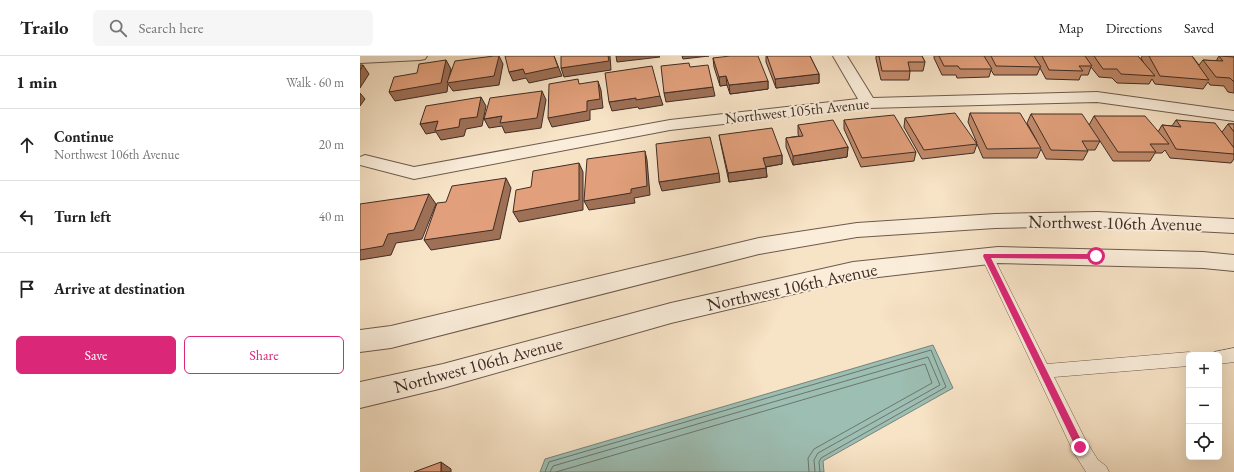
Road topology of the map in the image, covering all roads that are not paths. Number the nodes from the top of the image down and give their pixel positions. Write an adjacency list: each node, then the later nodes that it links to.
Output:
1 (420, 56): 3 (street)
2 (840, 56): 4 (street)
3 (360, 59)
4 (868, 102): 5 (street, Northwest 105th Avenue); 6 (street, Northwest 105th Avenue)
5 (1234, 116)
6 (364, 161)
7 (1234, 226): 10 (street, Northwest 106th Avenue)
8 (987, 256): 9 (street, Northwest 106th Avenue); 14 (lane); 15 (street, Northwest 106th Avenue)
9 (1234, 263)
10 (360, 341)
11 (1234, 356): 12 (lane)
12 (1222, 357)
13 (1186, 359): 14 (lane)
14 (1043, 371): 16 (lane)
15 (360, 395)
16 (1100, 472)

